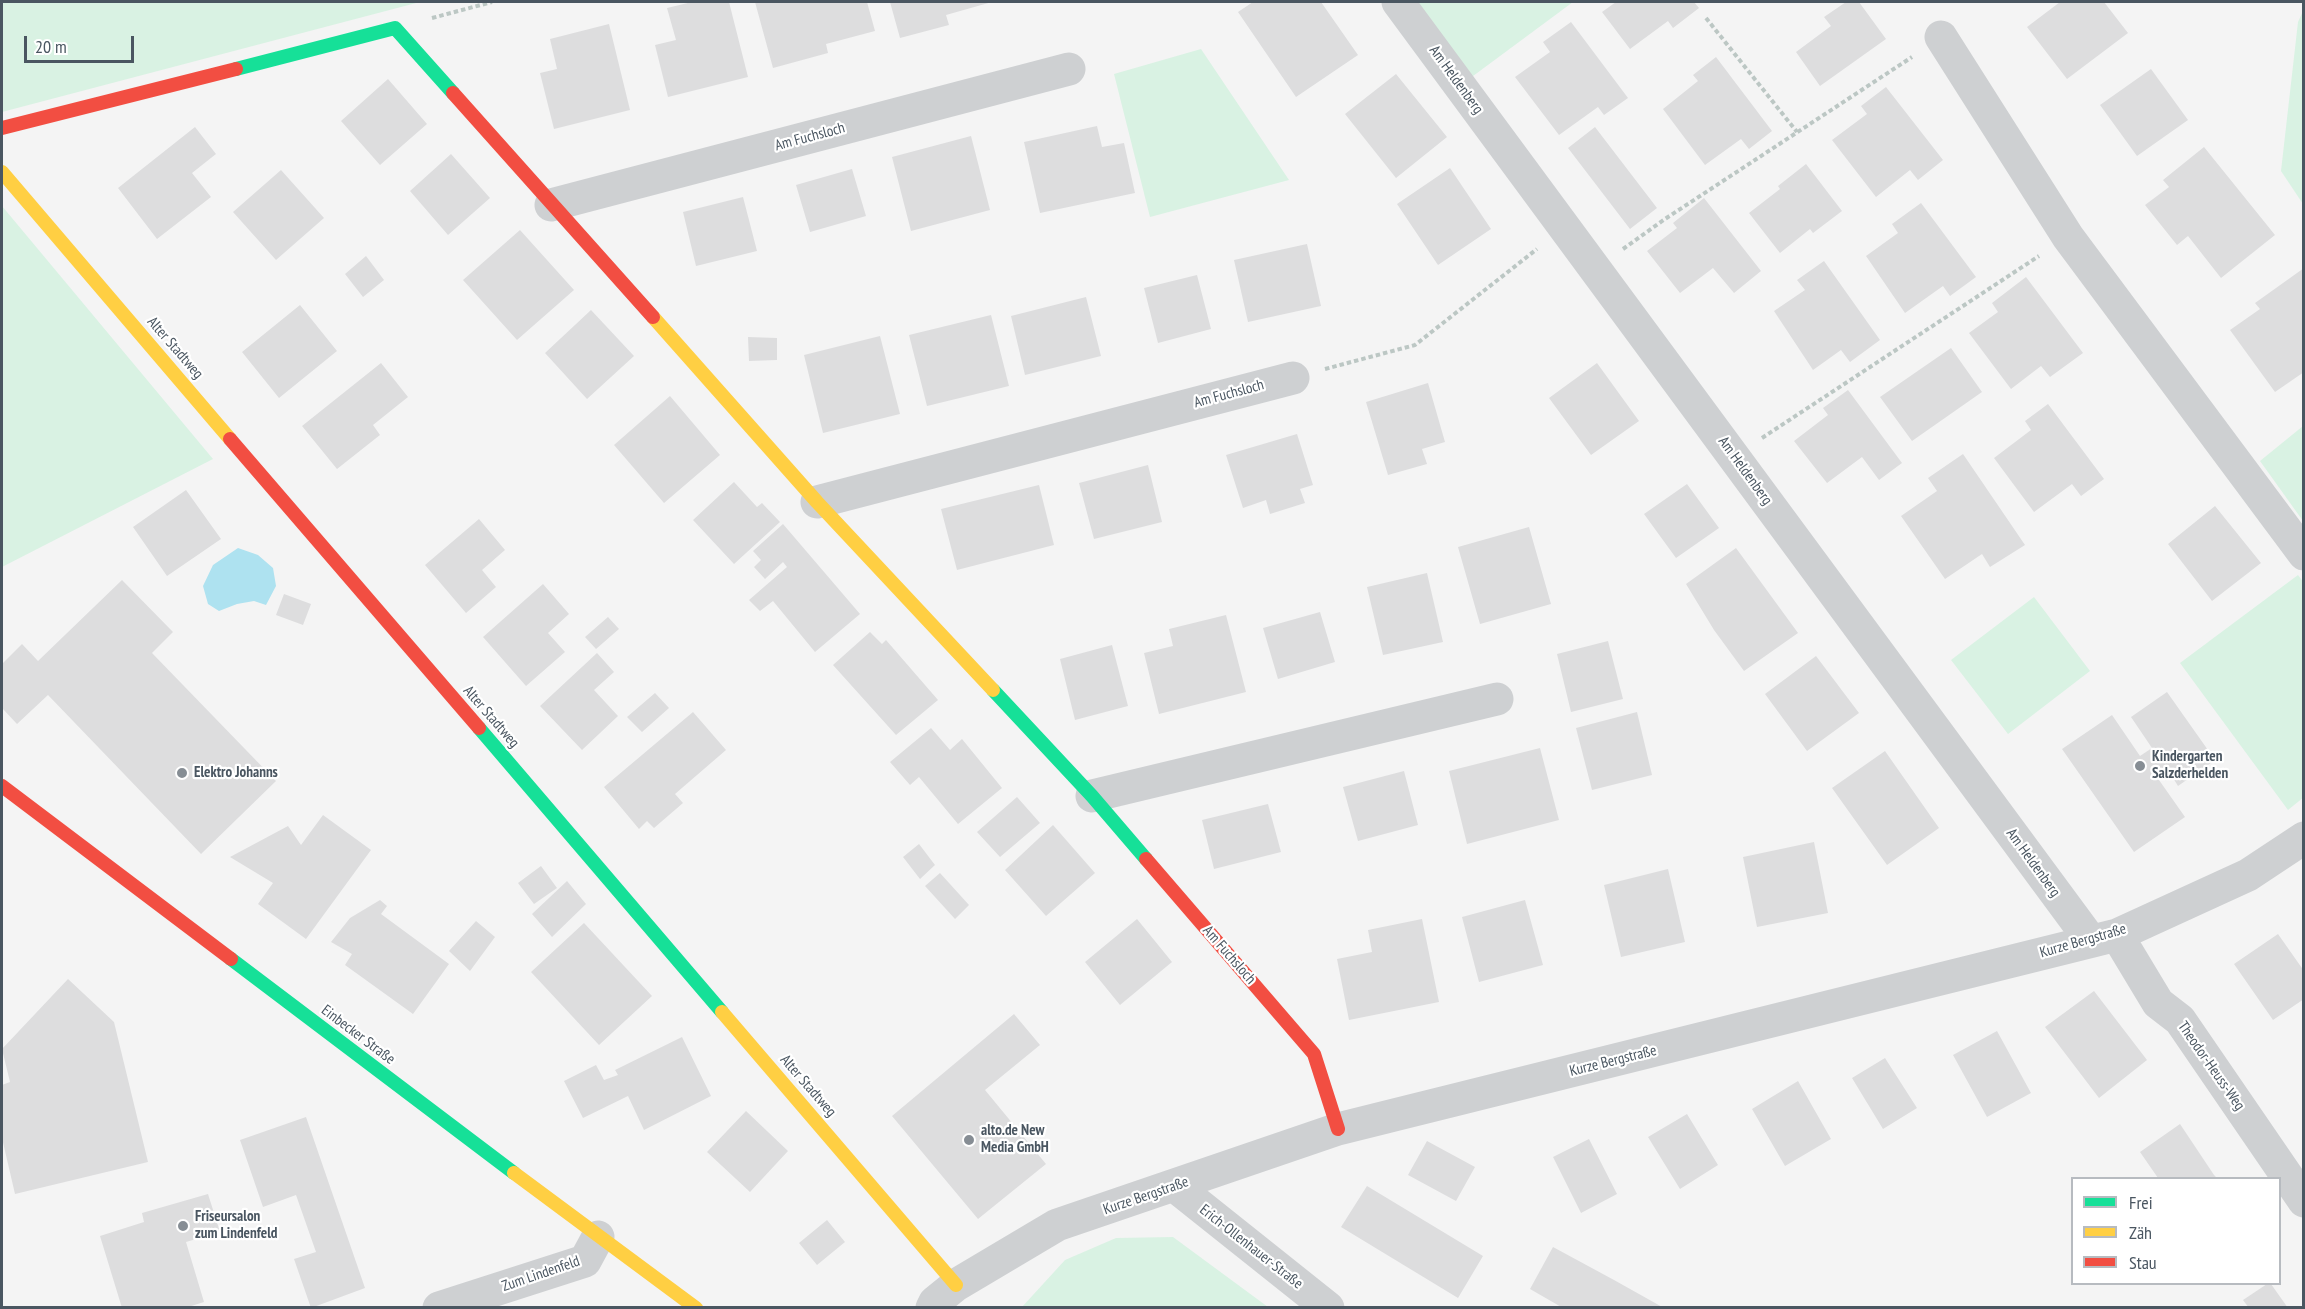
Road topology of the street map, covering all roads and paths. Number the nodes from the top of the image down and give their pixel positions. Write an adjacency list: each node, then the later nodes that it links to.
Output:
1 (492, 2): 4 (path)
2 (1398, 2): 11 (street, Am Heldenberg)
3 (1706, 18): 8 (path)
4 (394, 28): 7 (street); 10 (street, Am Fuchsloch)
5 (1941, 37): 8 (path); 12 (street)
6 (1069, 69): 10 (street, Am Fuchsloch)
7 (2, 128)
8 (1797, 132): 13 (path)
9 (2, 171): 27 (street, Alter Stadtweg)
10 (551, 205): 16 (street, Am Fuchsloch)
11 (1566, 229): 13 (street, Am Heldenberg); 14 (path)
12 (2068, 237): 15 (path); 17 (street)
13 (1596, 269): 15 (street, Am Heldenberg)
14 (1293, 378): 16 (street, Am Fuchsloch)
15 (1734, 456): 22 (street, Am Heldenberg)
16 (817, 502): 20 (street, Am Fuchsloch)
17 (2304, 554)
18 (1497, 699): 20 (street)
19 (2, 786): 26 (street, Einbecker Straße)
20 (1092, 796): 23 (street, Am Fuchsloch)
21 (2304, 838): 22 (street, Kurze Bergstraße)
22 (2104, 938): 23 (street, Kurze Bergstraße); 25 (street, Theodor-Heuss-Weg)
23 (1338, 1130): 24 (street, Kurze Bergstraße)
24 (1175, 1186): 27 (street, Kurze Bergstraße); 31 (street, Erich-Ollenhauer-Straße)
25 (2304, 1201)
26 (598, 1237): 28 (street, Zum Lindenfeld); 29 (street, Einbecker Straße)
27 (956, 1285): 30 (street, Kurze Bergstraße)
28 (439, 1308)
29 (696, 1308)
30 (932, 1308)
31 (1328, 1308)

